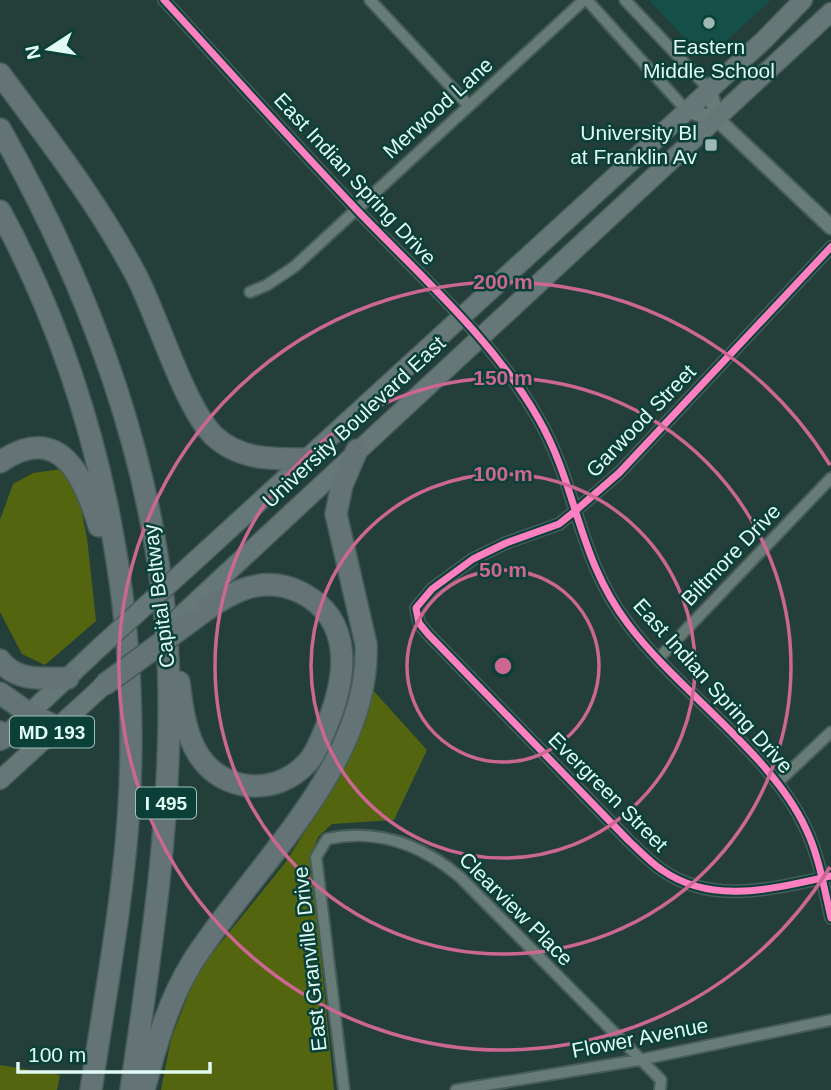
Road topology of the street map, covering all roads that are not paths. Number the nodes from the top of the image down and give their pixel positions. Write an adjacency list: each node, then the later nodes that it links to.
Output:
1 (164, 0): 13 (street, East Indian Spring Drive)
2 (370, 0): 9 (street)
3 (585, 0): 9 (street, Merwood Lane); 10 (street)
4 (625, 0): 8 (street)
5 (803, 0): 8 (main road, University Boulevard East / MD 193)
6 (831, 12): 11 (main road, University Boulevard East)
7 (0, 74): 21 (highway)
8 (709, 89): 10 (main road, University Boulevard East / MD 193); 11 (street)
9 (469, 106): 13 (street, Merwood Lane)
10 (686, 110): 11 (street); 18 (main road, University Boulevard East / MD 193)
11 (718, 120): 15 (street); 19 (main road, University Boulevard East)
12 (0, 129): 25 (highway, Capital Beltway / I 495)
13 (355, 208): 17 (street, Merwood Lane); 18 (street, East Indian Spring Drive)
14 (0, 211): 28 (highway, Capital Beltway / I 495)
15 (831, 227)
16 (831, 247): 24 (street, Garwood Street)
17 (250, 292)
18 (461, 316): 19 (street, East Indian Spring Drive); 21 (main road, University Boulevard East / MD 193)
19 (480, 338): 20 (main road, University Boulevard East); 24 (street, East Indian Spring Drive)
20 (357, 450): 27 (main road, University Boulevard East); 48 (highway)
21 (305, 459): 31 (main road, University Boulevard East / MD 193, bridge)
22 (0, 462): 28 (highway)
23 (831, 478): 29 (street, Biltmore Drive)
24 (574, 512): 26 (street, Garwood Street); 29 (street, East Indian Spring Drive)
25 (149, 514): 27 (highway); 47 (highway, Capital Beltway / I 495)
26 (416, 608): 41 (street, Evergreen Street)
27 (190, 614): 32 (highway, bridge)
28 (124, 616): 46 (highway, Capital Beltway / I 495)
29 (659, 659): 39 (street, East Indian Spring Drive)
30 (0, 660): 31 (highway)
31 (68, 678): 34 (main road, University Boulevard East / MD 193)
32 (104, 685): 35 (main road, MD 193)
33 (0, 693): 34 (highway)
34 (30, 714): 35 (highway); 37 (main road, University Boulevard East / MD 193)
35 (57, 727): 38 (main road, MD 193)
36 (831, 732): 39 (street)
37 (1, 737)
38 (0, 780)
39 (777, 783): 41 (street, East Indian Spring Drive)
40 (340, 836): 44 (street, Clearview Place); 49 (street, East Granville Drive)
41 (827, 877): 42 (street, East Indian Spring Drive)
42 (831, 918)
43 (831, 1020): 44 (street, Flower Avenue)
44 (639, 1060): 45 (street, Flower Avenue); 51 (street, Clearview Place)
45 (471, 1089): 50 (street, Flower Avenue)
46 (91, 1090)
47 (131, 1090)
48 (144, 1090)
49 (344, 1090)
50 (456, 1090)
51 (660, 1090)

